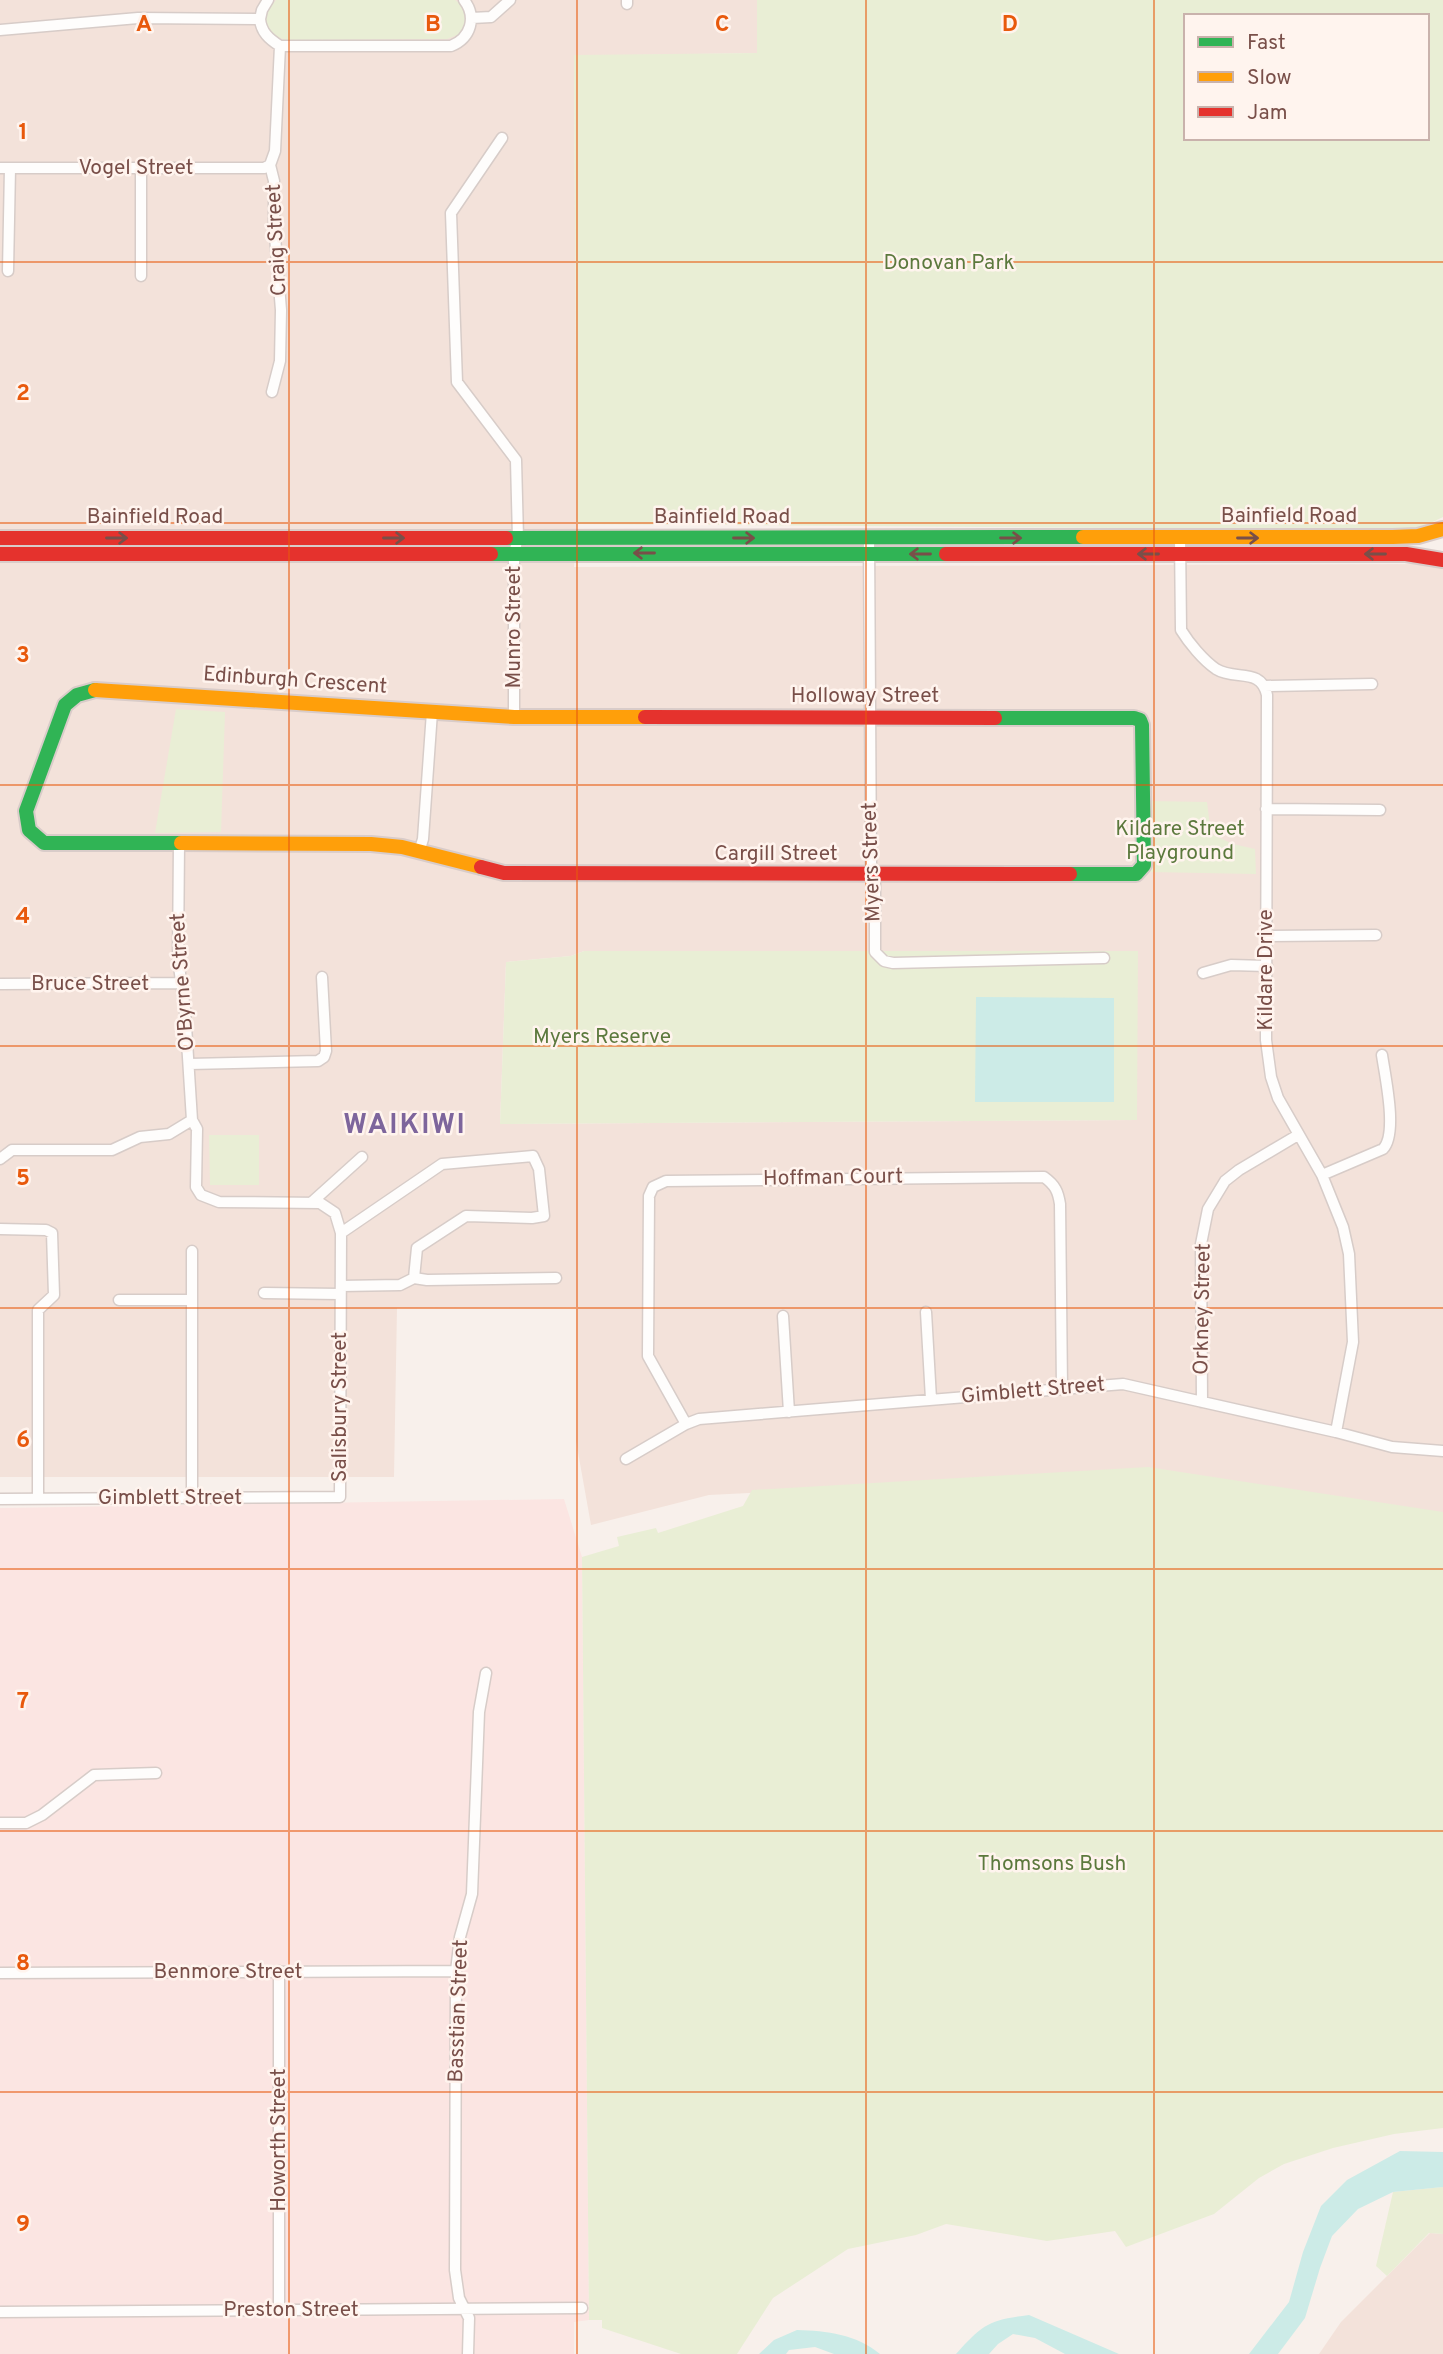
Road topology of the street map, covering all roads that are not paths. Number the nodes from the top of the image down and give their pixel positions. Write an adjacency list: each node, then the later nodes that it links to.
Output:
1 (268, 0): 5 (street)
2 (464, 0): 4 (street)
3 (510, 0): 4 (street)
4 (472, 18): 7 (street)
5 (260, 19): 6 (street); 7 (street)
6 (0, 30)
7 (280, 46): 9 (street, Craig Street)
8 (502, 138): 19 (street, Munro Street)
9 (270, 165): 10 (street, Vogel Street); 14 (street, Craig Street)
10 (141, 167): 11 (street, Vogel Street); 13 (street)
11 (5, 168): 12 (street)
12 (8, 271)
13 (141, 276)
14 (272, 392)
15 (1443, 529): 22 (main road, Bainfield Road, one-way to 15)
16 (0, 538): 17 (main road, Bainfield Road)
17 (82, 538): 18 (main road, Bainfield Road, one-way to 18); 26 (main road)
18 (345, 538): 19 (main road, Bainfield Road, one-way to 19); 27 (main road)
19 (518, 538): 20 (main road, Bainfield Road); 24 (street, Munro Street)
20 (689, 538): 21 (main road, Bainfield Road, one-way to 21); 28 (main road)
21 (869, 538): 22 (main road, Bainfield Road, one-way to 22); 29 (street, Myers Street)
22 (1180, 538): 30 (street)
23 (1443, 552): 31 (main road, Bainfield Road)
24 (514, 553): 27 (main road, Bainfield Road); 28 (main road, Bainfield Road, one-way to 24); 36 (street, Munro Street)
25 (0, 554): 26 (main road, Bainfield Road)
26 (83, 554): 27 (main road, Bainfield Road)
27 (345, 554)
28 (690, 554): 29 (main road, Bainfield Road)
29 (869, 554): 30 (main road, Bainfield Road, one-way to 29); 37 (street, Myers Street)
30 (1180, 554): 31 (main road, Bainfield Road, one-way to 30); 34 (street)
31 (1406, 554): 32 (main road, Bainfield Road)
32 (1443, 560)
33 (1372, 684): 34 (street)
34 (1265, 686): 38 (street, Kildare Drive)
35 (432, 712): 36 (main road, Holloway Street); 40 (main road, Edinburgh Crescent); 41 (street)
36 (514, 717): 37 (main road, Holloway Street)
37 (870, 717): 42 (main road, Holloway Street); 43 (street, Myers Street)
38 (1266, 809): 39 (street); 45 (street, Kildare Drive)
39 (1380, 810)
40 (179, 843): 41 (main road, Edinburgh Crescent); 50 (street, O'Byrne Street)
41 (419, 852): 43 (main road, Cargill Street)
42 (1136, 874): 43 (main road, Cargill Street)
43 (874, 876): 46 (street, Myers Street)
44 (1376, 935): 45 (street)
45 (1267, 936): 47 (street, Kildare Drive)
46 (1104, 958)
47 (1267, 966): 48 (street); 55 (street, Kildare Drive)
48 (1203, 973)
49 (322, 977): 53 (street)
50 (180, 983): 51 (street, Bruce Street); 53 (street, O'Byrne Street)
51 (0, 984)
52 (1382, 1055): 58 (street)
53 (189, 1064): 54 (street, O'Byrne Street)
54 (192, 1120): 57 (street); 59 (street, O'Byrne Street)
55 (1298, 1135): 58 (street, Kildare Drive); 73 (street, Orkney Street)
56 (362, 1157): 59 (street)
57 (0, 1159)
58 (1322, 1175): 76 (street, Kildare Drive)
59 (312, 1202): 61 (street)
60 (0, 1229): 80 (street)
61 (341, 1233): 63 (street); 65 (street, Salisbury Street)
62 (192, 1251): 68 (street)
63 (414, 1278): 64 (street); 65 (street)
64 (556, 1278)
65 (341, 1290): 66 (street); 79 (street, Salisbury Street)
66 (264, 1293)
67 (119, 1300): 68 (street)
68 (191, 1300): 81 (street)
69 (926, 1312): 72 (street)
70 (783, 1316): 74 (street)
71 (1062, 1388): 72 (street, Gimblett Street); 73 (street, Gimblett Street); 75 (street, Hoffman Court)
72 (931, 1399): 74 (street, Gimblett Street)
73 (1202, 1402): 76 (street, Gimblett Street)
74 (789, 1412): 75 (street, Gimblett Street)
75 (686, 1424): 78 (street, Gimblett Street)
76 (1336, 1432): 77 (street, Gimblett Street)
77 (1443, 1451)
78 (626, 1459)
79 (340, 1497): 81 (street, Gimblett Street)
80 (38, 1498): 81 (street, Gimblett Street); 82 (street, Gimblett Street)
81 (192, 1498)
82 (0, 1499)
83 (486, 1673): 87 (street, Basstian Street)
84 (156, 1773): 85 (street)
85 (0, 1824)
86 (279, 1971): 87 (street, Benmore Street); 88 (street, Benmore Street); 90 (street, Howorth Street)
87 (456, 1971): 91 (street, Basstian Street)
88 (0, 1973)
89 (582, 2308): 91 (street, Preston Street)
90 (279, 2309): 91 (street, Preston Street); 92 (street, Preston Street)
91 (464, 2309): 93 (street, Basstian Street)
92 (0, 2312)
93 (468, 2354)

